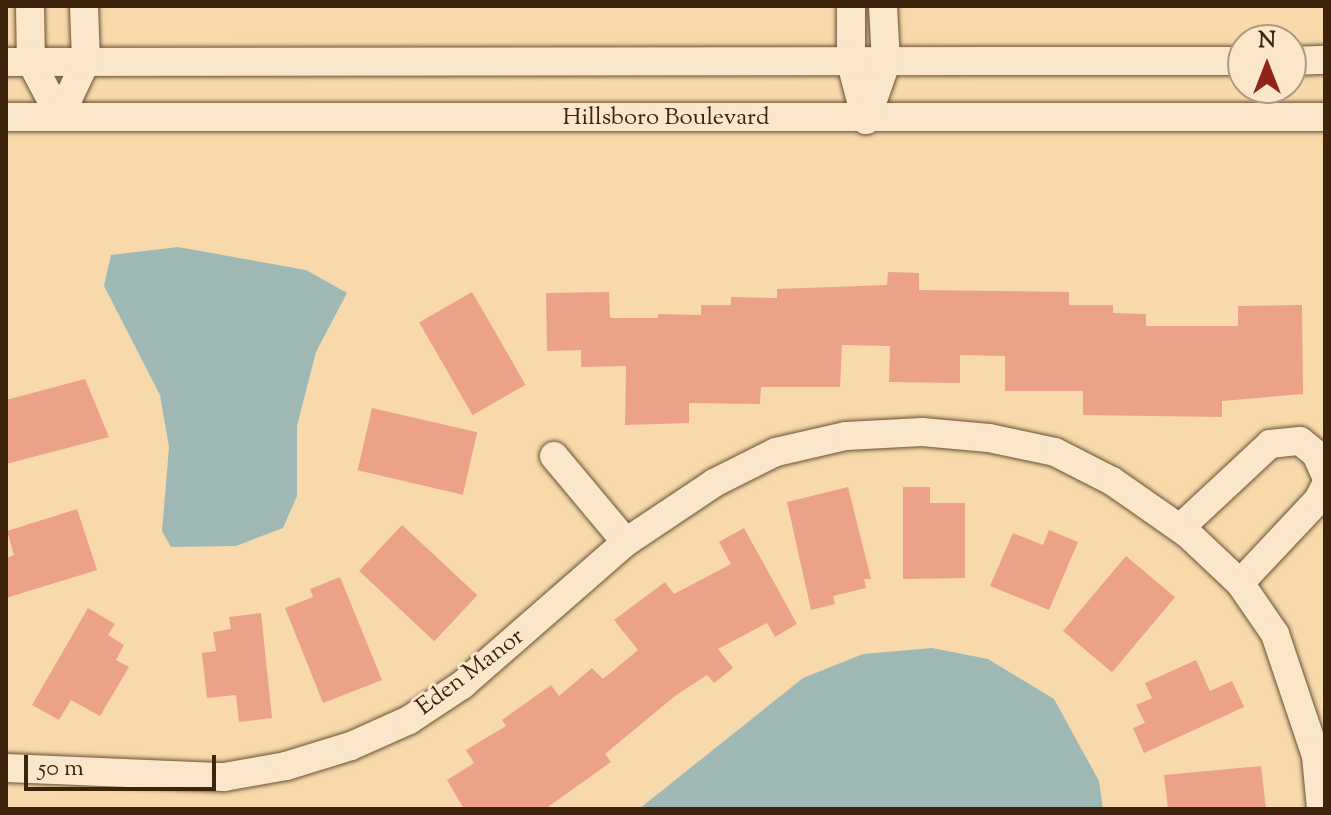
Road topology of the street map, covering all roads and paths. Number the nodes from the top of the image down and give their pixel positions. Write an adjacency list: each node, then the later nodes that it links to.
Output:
1 (30, 6): 7 (street)
2 (84, 6): 5 (street)
3 (851, 6): 8 (street)
4 (883, 6): 9 (street)
5 (86, 61): 7 (street); 8 (street); 10 (street)
6 (1227, 61): 9 (street)
7 (19, 62): 10 (street)
8 (851, 63): 9 (street); 13 (street)
9 (886, 63): 13 (street)
10 (60, 116): 11 (street, Hillsboro Boulevard); 13 (street, Hillsboro Boulevard)
11 (6, 117)
12 (1325, 117): 13 (street, Hillsboro Boulevard)
13 (866, 120)
14 (554, 456): 18 (street)
15 (1325, 474): 17 (street)
16 (1325, 486): 19 (street)
17 (1180, 528): 18 (street, Eden Manor); 19 (street, Eden Manor)
18 (626, 542): 20 (street, Eden Manor)
19 (1240, 583): 21 (street, Eden Manor)
20 (6, 768)
21 (1321, 809)

